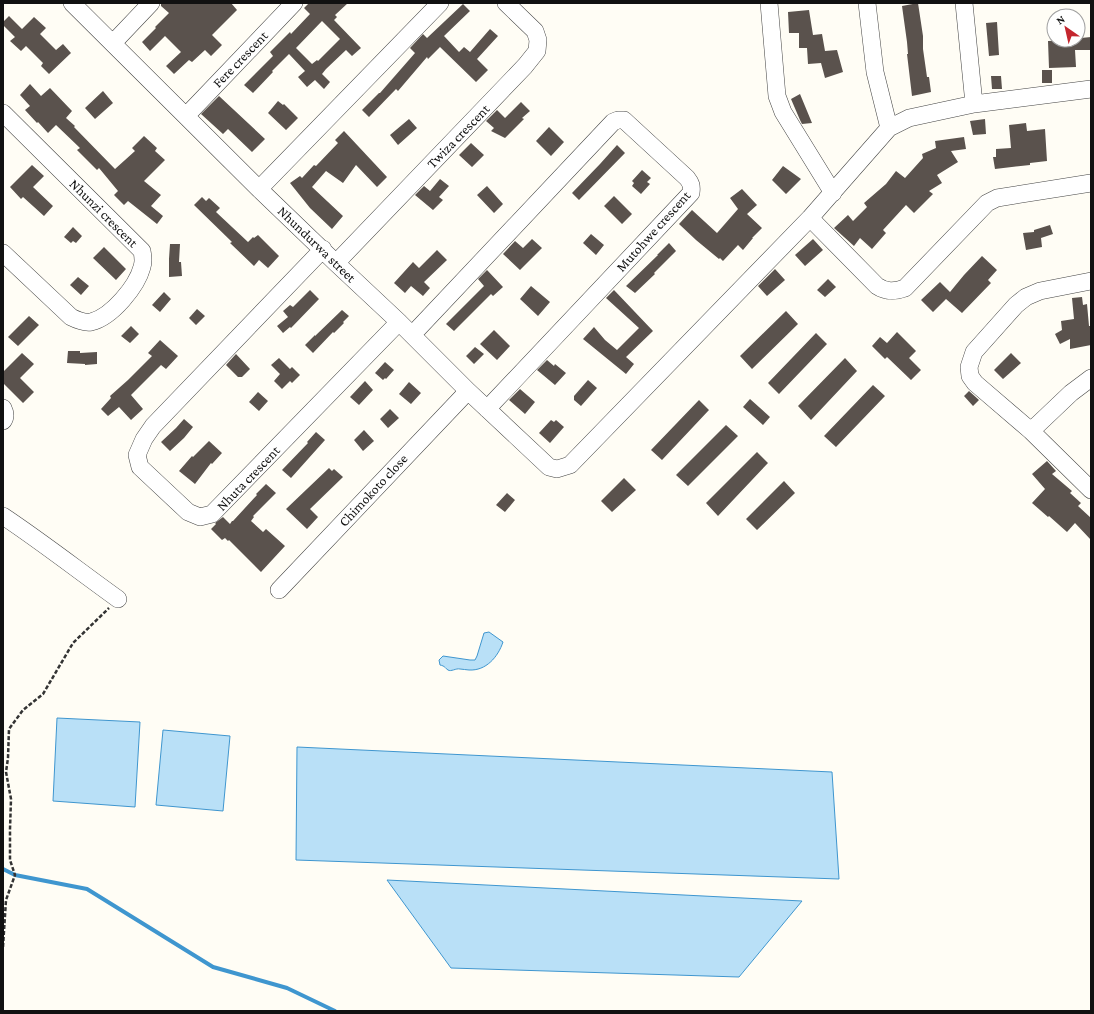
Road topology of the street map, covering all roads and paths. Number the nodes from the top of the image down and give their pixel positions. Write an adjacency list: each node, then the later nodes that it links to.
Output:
1 (72, 3): 9 (street, Nhundurwa street)
2 (151, 3): 9 (street)
3 (294, 3): 13 (street, Fere crescent)
4 (440, 3): 16 (street)
5 (506, 3): 21 (street, Twiza crescent)
6 (769, 3): 17 (street)
7 (867, 3): 14 (street)
8 (964, 3): 11 (street)
9 (113, 43): 13 (street, Nhundurwa street)
10 (1091, 89): 11 (street)
11 (974, 104): 14 (street)
12 (3, 113): 20 (street, Nhunzi crescent)
13 (186, 116): 16 (street, Nhundurwa street)
14 (890, 128): 17 (street)
15 (1091, 183): 18 (street)
16 (259, 189): 19 (street, Nhundurwa street)
17 (833, 193): 18 (street)
18 (810, 218): 28 (street, Nhundurwa street)
19 (323, 250): 21 (street, Nhundurwa street); 23 (street, Nhuta crescent)
20 (3, 253)
21 (336, 263): 23 (street, Nhundurwa street)
22 (1091, 281): 30 (street)
23 (399, 322): 24 (street, Nhundurwa street)
24 (412, 335): 26 (street, Nhundurwa street); 28 (street, Mutohwe crescent)
25 (1091, 378): 30 (street)
26 (468, 391): 28 (street, Nhundurwa street); 33 (street, Chimokoto close)
27 (3, 408): 29 (street)
28 (487, 409)
29 (3, 421)
30 (1031, 430): 31 (street)
31 (1091, 490)
32 (3, 516): 34 (street)
33 (279, 590)
34 (118, 599): 35 (path)
35 (3, 947)

